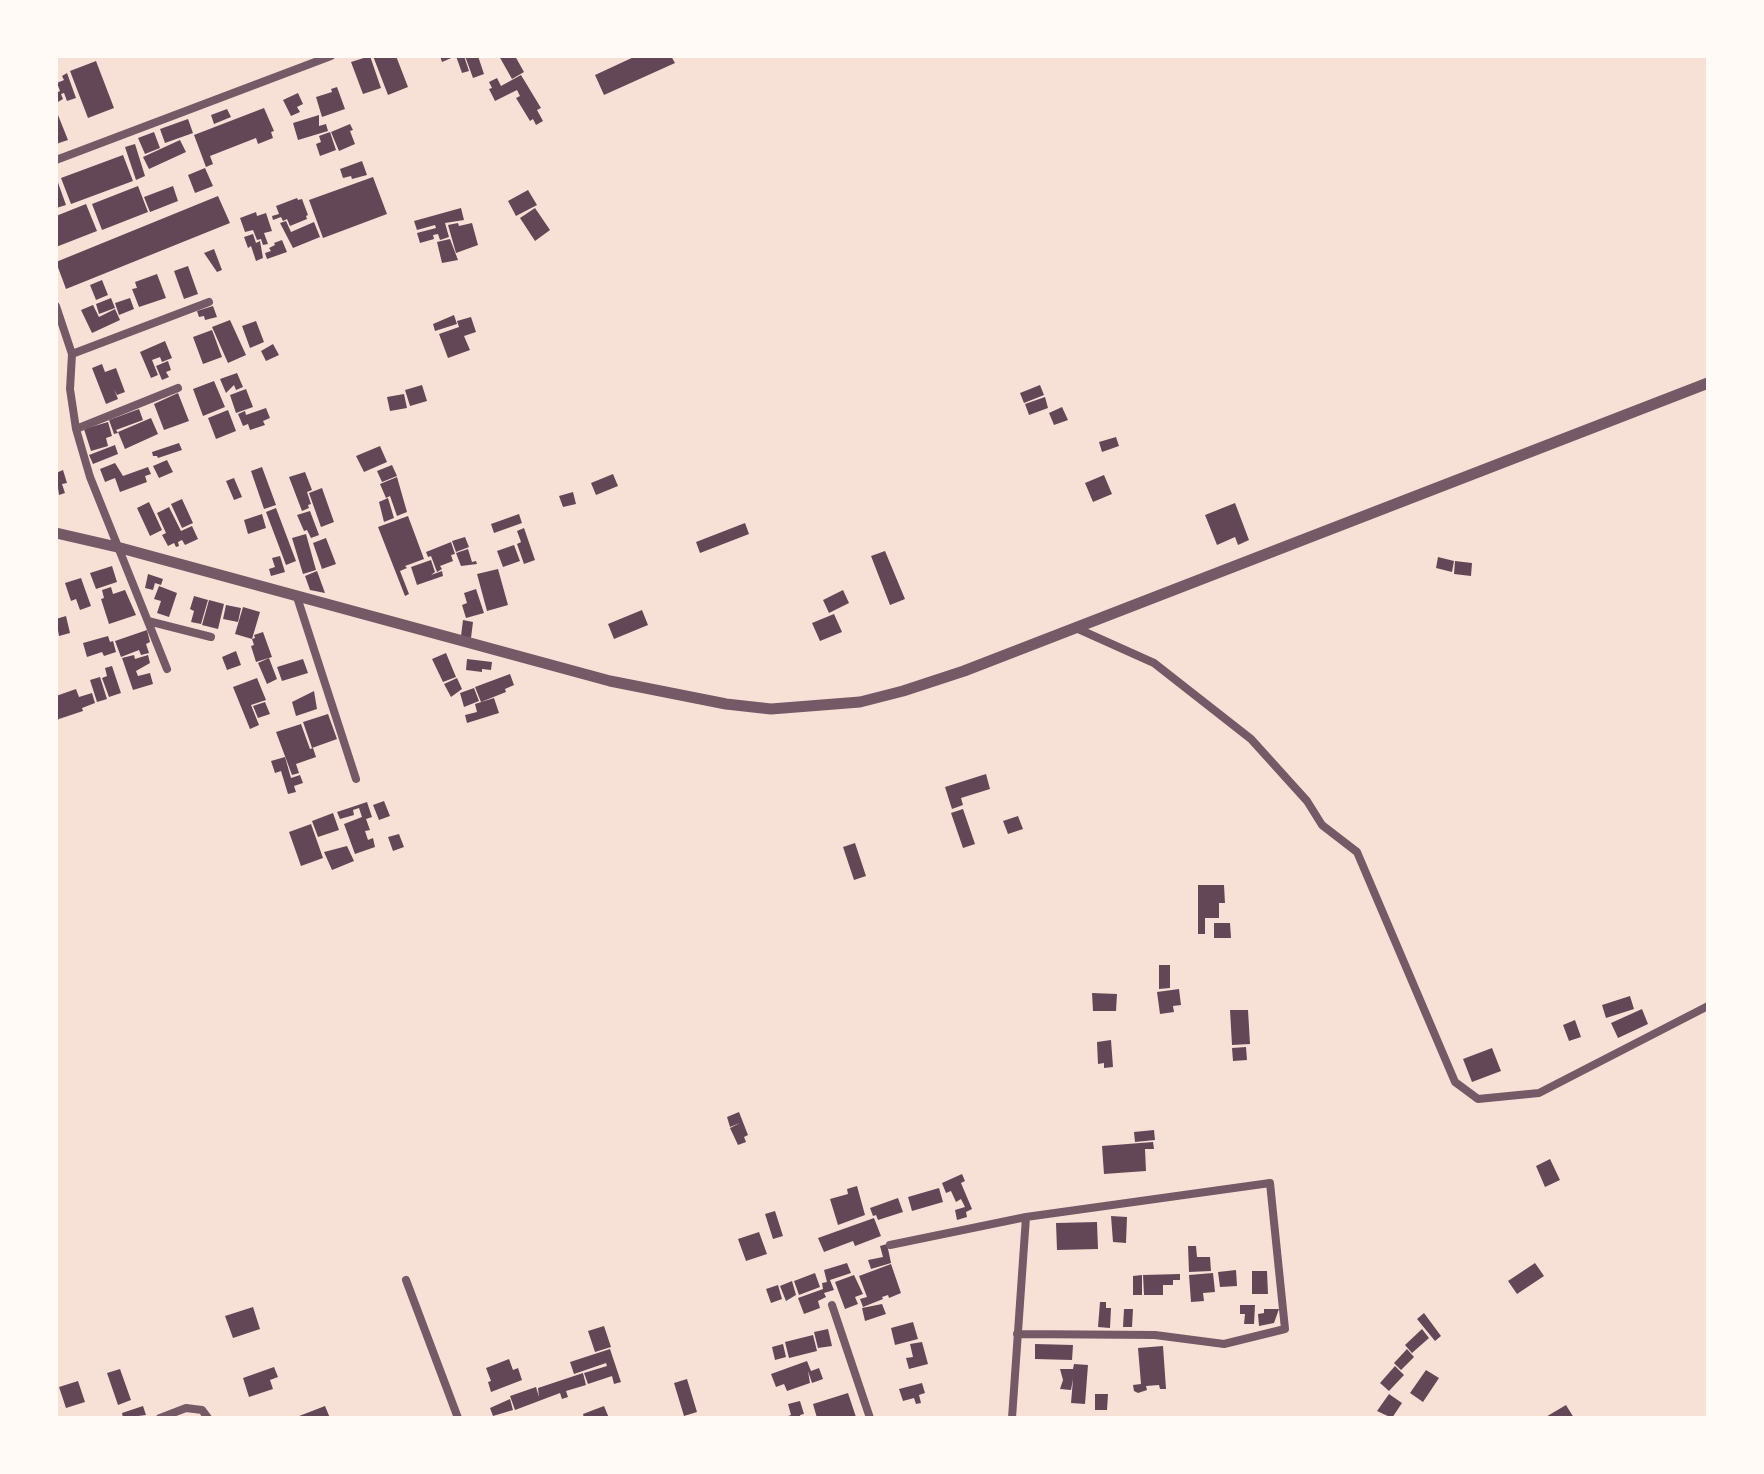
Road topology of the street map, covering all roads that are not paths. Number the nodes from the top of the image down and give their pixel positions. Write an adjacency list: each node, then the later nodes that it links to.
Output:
1 (331, 56): 2 (street)
2 (56, 160)
3 (209, 302): 5 (street)
4 (56, 306): 5 (street)
5 (72, 354): 8 (street)
6 (1708, 383): 13 (street)
7 (178, 388): 8 (street)
8 (76, 429): 10 (street)
9 (56, 533): 10 (street)
10 (117, 547): 11 (street); 12 (street)
11 (297, 597): 13 (street); 16 (street)
12 (148, 621): 14 (street); 15 (street)
13 (1075, 628): 17 (street)
14 (211, 637)
15 (167, 669)
16 (356, 779)
17 (1708, 1006)
18 (1026, 1217): 19 (street); 22 (street); 22 (street)
19 (890, 1245)
20 (406, 1280): 25 (street)
21 (832, 1305): 26 (street)
22 (1017, 1334): 27 (street)
23 (205, 1414): 24 (street)
24 (160, 1418)
25 (458, 1418)
26 (870, 1418)
27 (1012, 1418)

